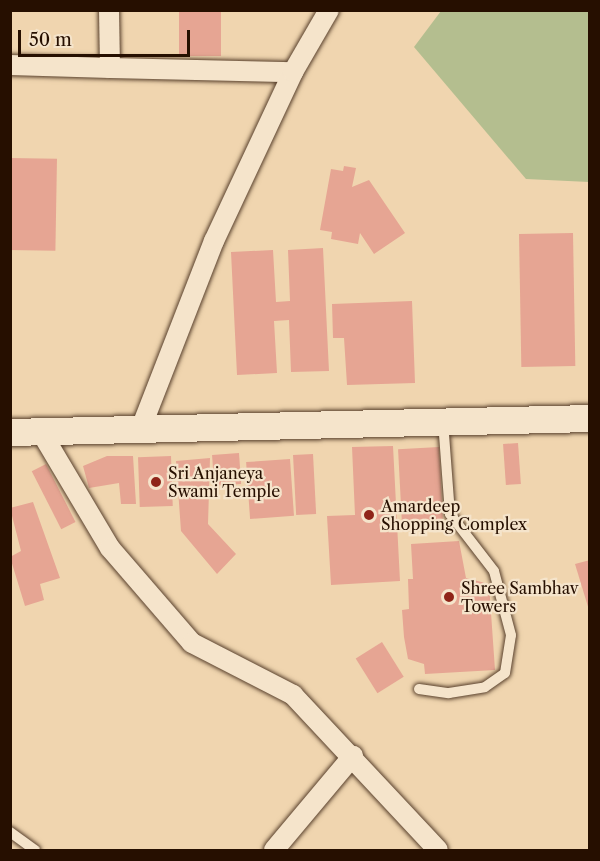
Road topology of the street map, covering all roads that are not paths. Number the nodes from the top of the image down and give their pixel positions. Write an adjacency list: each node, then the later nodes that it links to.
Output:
1 (110, 10): 4 (street)
2 (329, 10): 5 (street)
3 (10, 65): 4 (street)
4 (110, 68): 5 (street)
5 (293, 72): 8 (street)
6 (590, 418): 7 (main road)
7 (443, 421): 8 (main road); 11 (lane)
8 (141, 428): 10 (main road)
9 (10, 432): 10 (main road)
10 (41, 432): 12 (street)
11 (419, 689)
12 (353, 756): 15 (street); 16 (street)
13 (10, 832): 14 (lane)
14 (35, 850)
15 (274, 850)
16 (438, 850)

